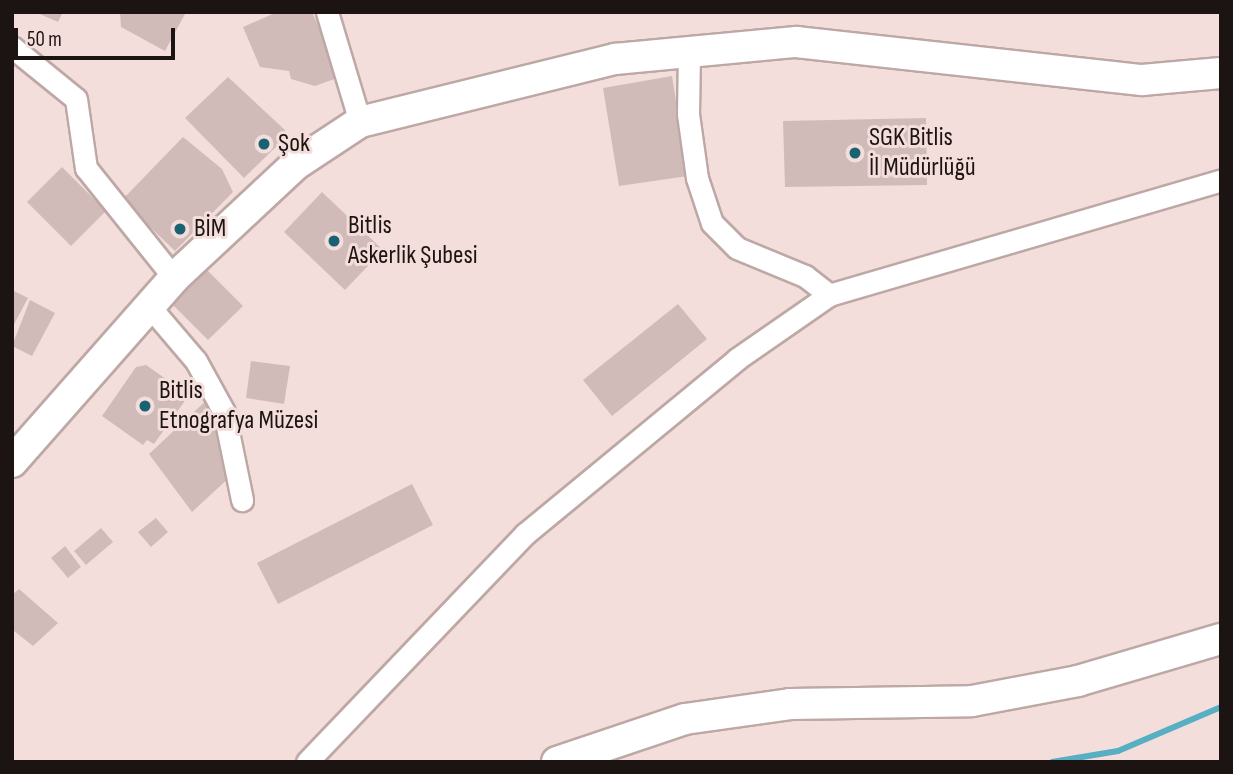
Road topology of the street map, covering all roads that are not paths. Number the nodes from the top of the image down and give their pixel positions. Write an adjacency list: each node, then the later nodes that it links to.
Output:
1 (327, 12): 5 (street)
2 (12, 47): 7 (street)
3 (689, 52): 4 (street); 5 (street); 8 (street)
4 (1221, 73)
5 (360, 122): 7 (street)
6 (1221, 180): 8 (street)
7 (174, 278): 9 (street)
8 (830, 295): 13 (street)
9 (150, 307): 10 (street); 11 (street)
10 (12, 462)
11 (242, 500)
12 (1221, 639): 14 (street)
13 (307, 762)
14 (557, 762)

